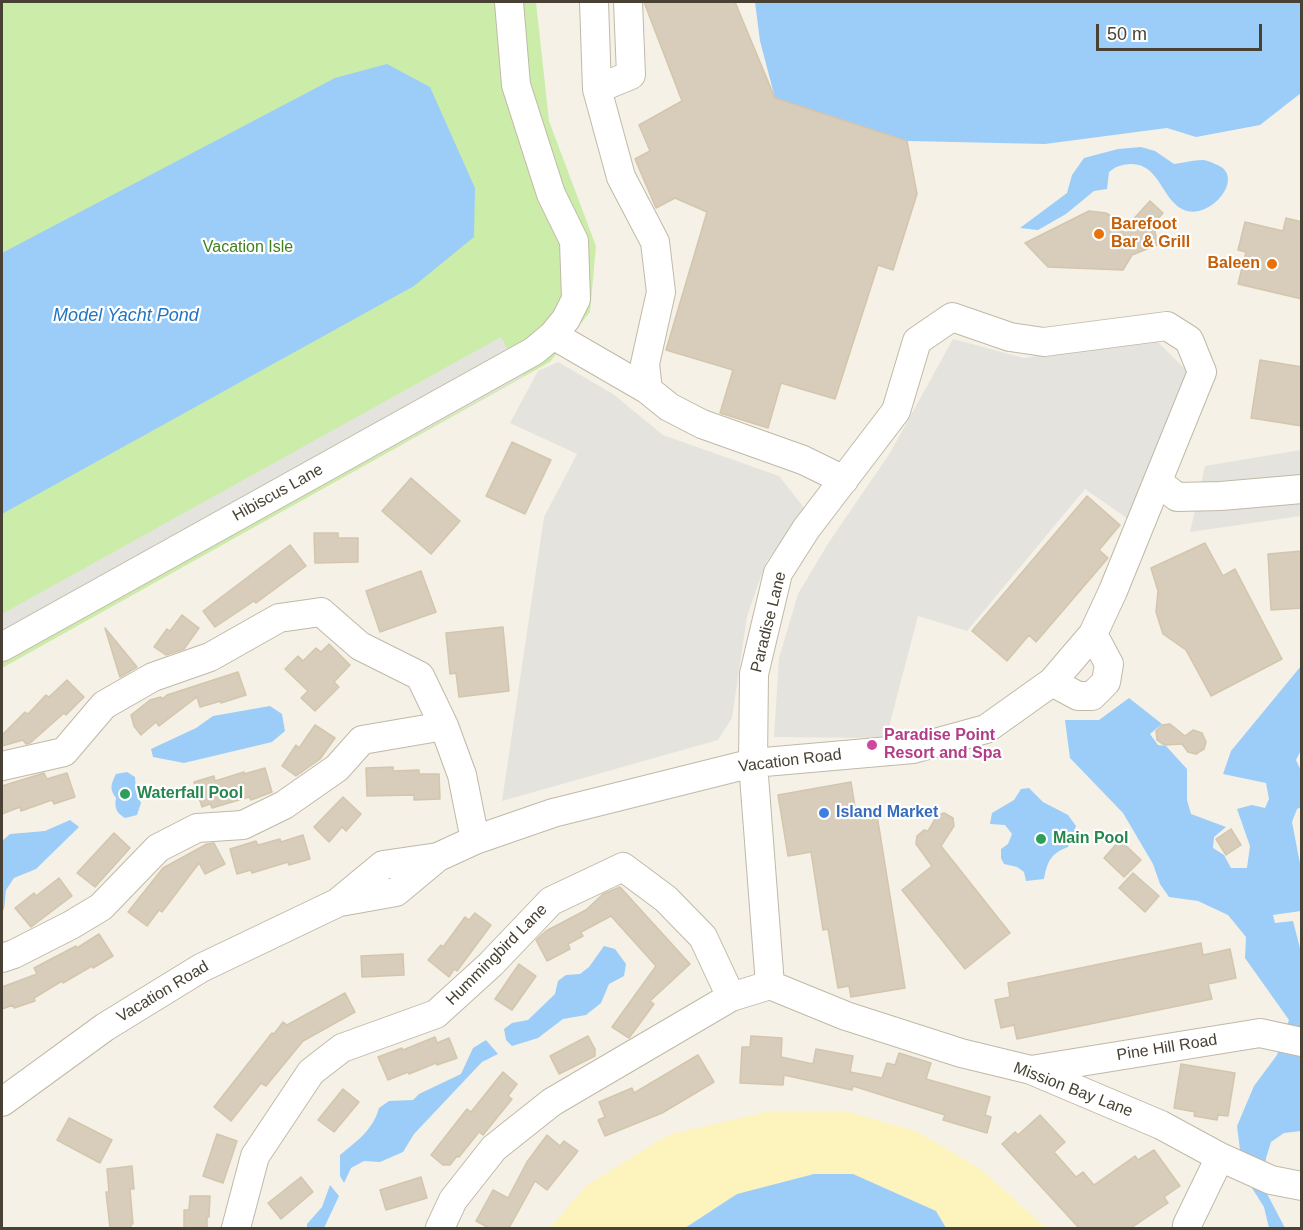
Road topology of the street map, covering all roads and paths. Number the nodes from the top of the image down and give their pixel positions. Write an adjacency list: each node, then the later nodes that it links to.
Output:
1 (509, 2): 6 (street, Hibiscus Lane)
2 (594, 2): 4 (street)
3 (628, 2): 4 (street)
4 (597, 88): 7 (street)
5 (952, 317): 8 (street, Paradise Lane); 9 (street, Vacation Road)
6 (553, 335): 7 (street); 12 (street, Hibiscus Lane)
7 (648, 390): 8 (street)
8 (844, 480): 15 (street, Paradise Lane)
9 (1158, 482): 10 (street); 11 (street, Vacation Road)
10 (1302, 489)
11 (1093, 634): 13 (street, Vacation Road); 13 (street)
12 (2, 647)
13 (1052, 682): 15 (street, Vacation Road)
14 (444, 726): 16 (street); 17 (street); 18 (street)
15 (753, 763): 17 (street, Vacation Road); 19 (street, Paradise Lane)
16 (2, 766)
17 (475, 840): 23 (street, Vacation Road)
18 (2, 958)
19 (770, 985): 20 (street); 22 (street, Mission Bay Lane)
20 (731, 998): 26 (street, Hummingbird Lane); 27 (street)
21 (1302, 1042): 22 (street, Pine Hill Road)
22 (1031, 1071): 24 (street, Mission Bay Lane)
23 (2, 1102)
24 (1220, 1157): 25 (street, Mission Bay Lane); 28 (street)
25 (1302, 1186)
26 (236, 1228)
27 (440, 1228)
28 (1187, 1228)

